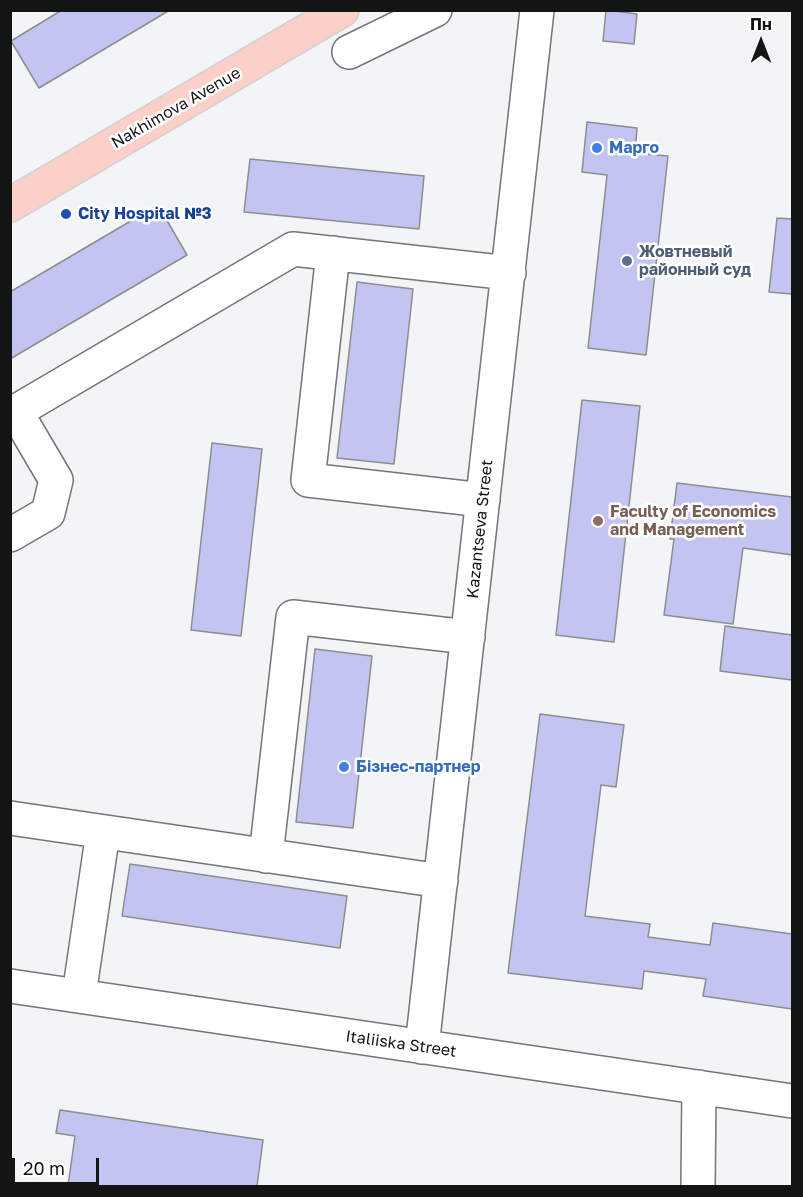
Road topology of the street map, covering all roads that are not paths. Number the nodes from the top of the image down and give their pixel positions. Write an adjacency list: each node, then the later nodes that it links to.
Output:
1 (435, 10): 4 (street)
2 (537, 10): 7 (street, Kazantseva Street)
3 (327, 14): 5 (main road, Nakhimova Avenue)
4 (349, 52)
5 (10, 205)
6 (333, 254): 7 (street); 8 (street); 9 (street)
7 (509, 273): 9 (street, Kazantseva Street)
8 (13, 413): 10 (street)
9 (483, 500): 11 (street, Kazantseva Street)
10 (10, 535)
11 (468, 637): 14 (street); 15 (street, Kazantseva Street)
12 (10, 818): 13 (street)
13 (103, 832): 14 (street); 17 (street)
14 (266, 856): 15 (street)
15 (441, 881): 18 (street, Kazantseva Street)
16 (10, 986): 17 (street, Italiiska Street)
17 (79, 995): 18 (street, Italiiska Street)
18 (422, 1047): 19 (street, Italiiska Street)
19 (699, 1087): 20 (street, Italiiska Street); 21 (street)
20 (792, 1101)
21 (698, 1186)

